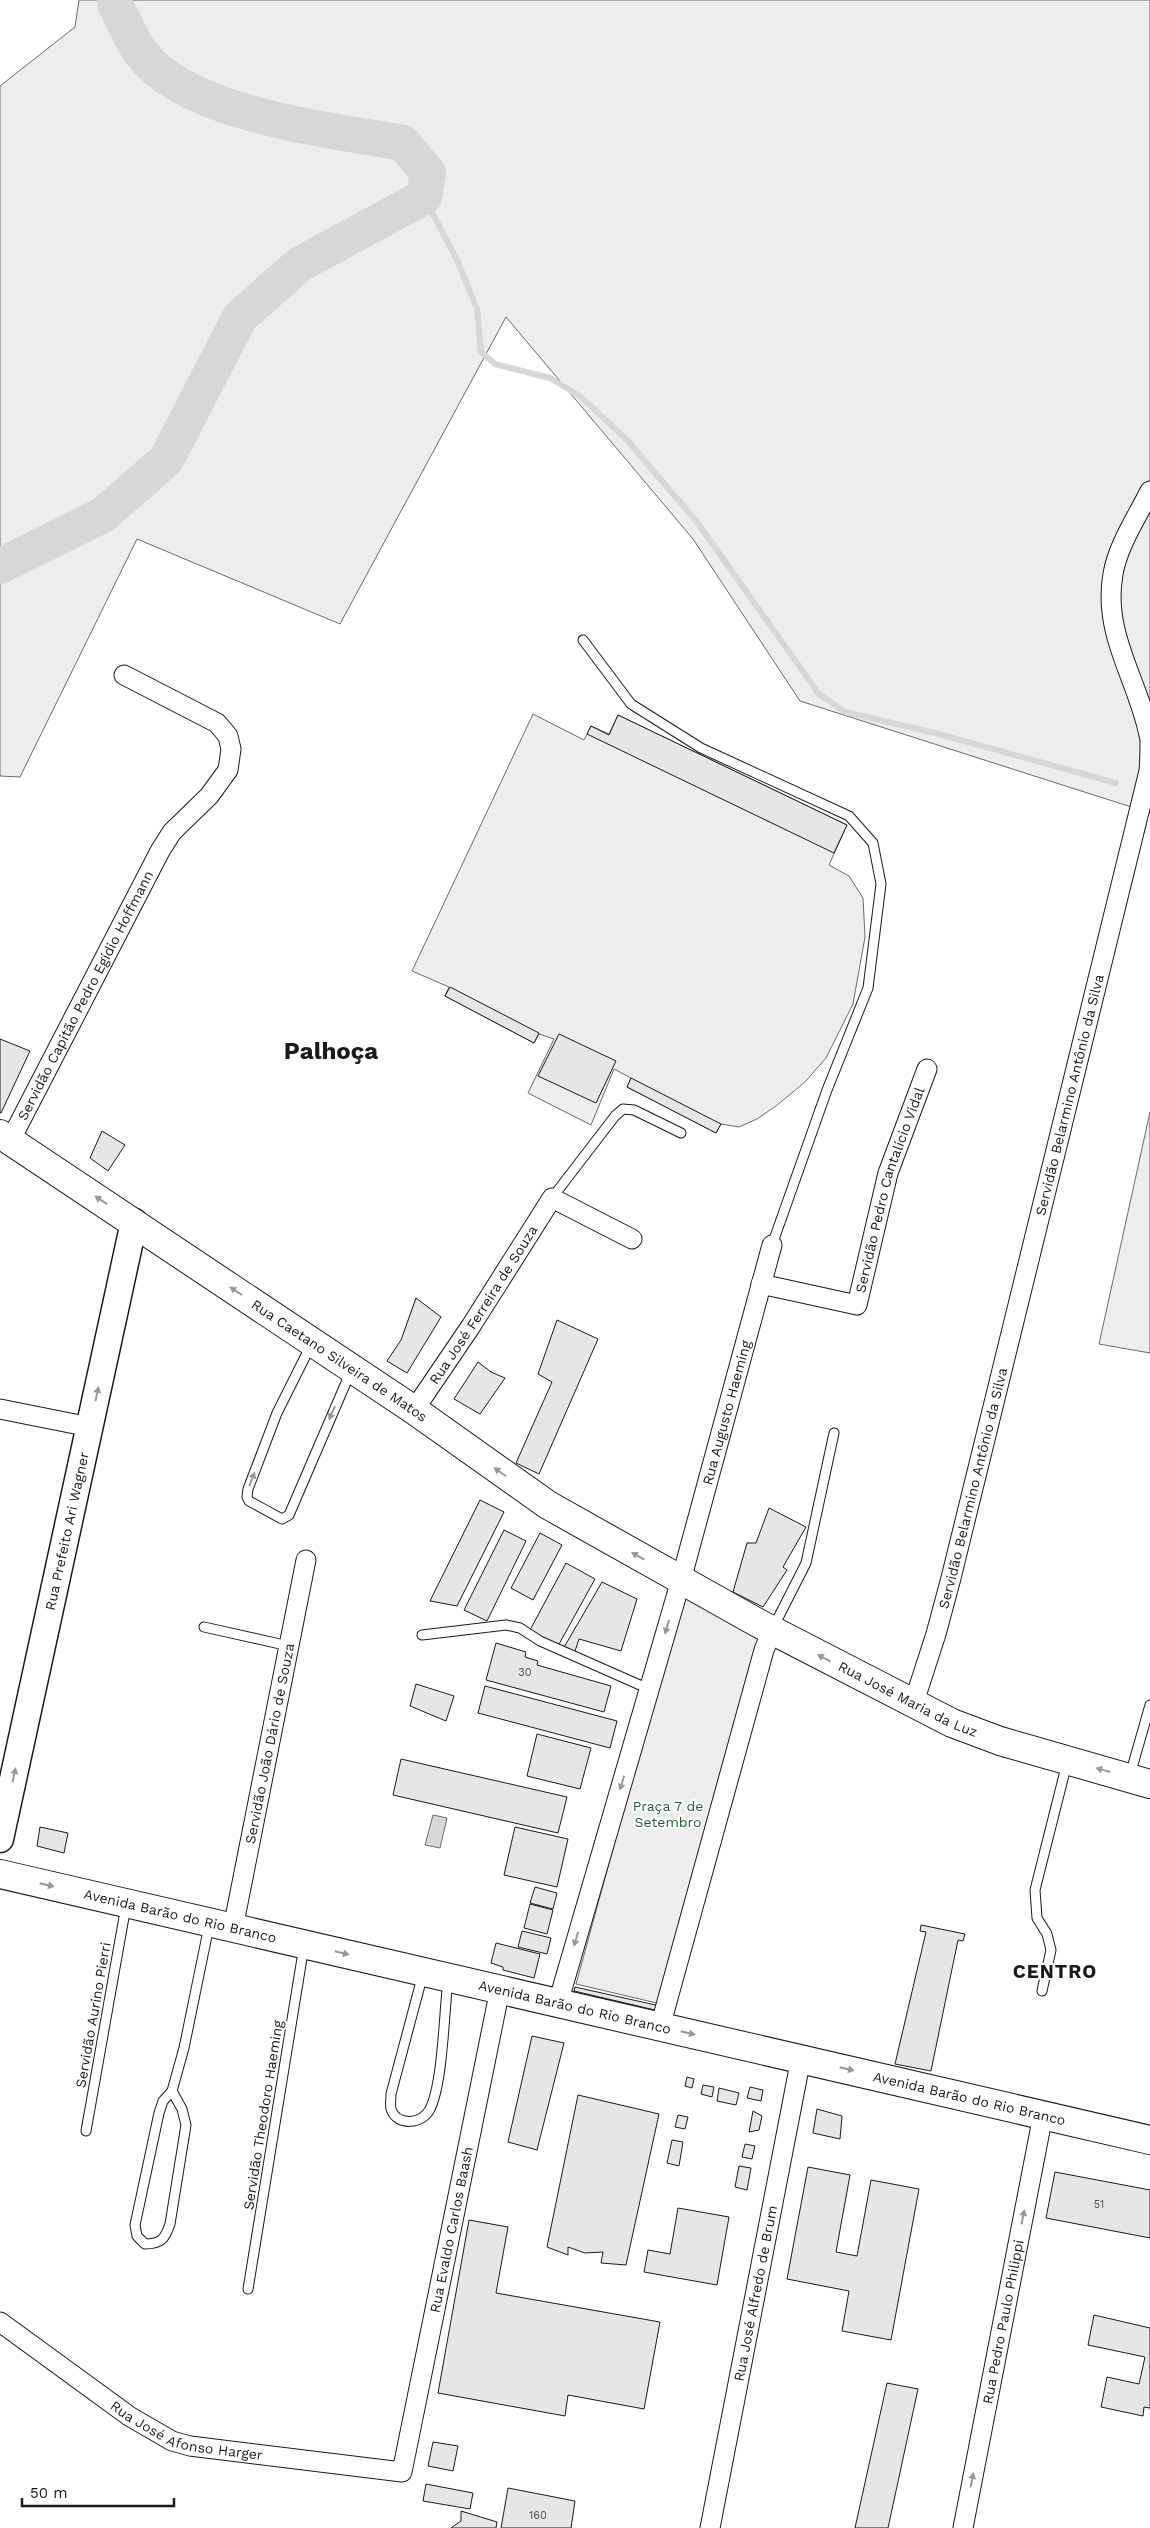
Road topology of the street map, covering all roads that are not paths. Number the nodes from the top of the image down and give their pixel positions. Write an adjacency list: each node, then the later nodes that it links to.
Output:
1 (1150, 490): 25 (street, Servidão Belarmino Antônio da Silva)
2 (583, 640): 10 (lane)
3 (124, 675): 6 (street, Servidão Capitão Pedro Egídio Hoffmann)
4 (927, 1069): 11 (street, Servidão Pedro Cantalício Vidal)
5 (681, 1133): 7 (lane)
6 (5, 1137): 8 (main road, Rua Caetano Silveira de Matos, one-way to 6)
7 (552, 1198): 9 (street); 15 (street, Rua José Ferreira de Souza)
8 (134, 1222): 12 (main road, Rua Caetano Silveira de Matos, one-way to 8); 16 (street, Rua Prefeito Ari Wagner, one-way to 8)
9 (632, 1239)
10 (772, 1245): 11 (street, Rua Augusto Haeming)
11 (761, 1284): 19 (street, Rua Augusto Haeming)
12 (313, 1342): 13 (main road, Rua Caetano Silveira de Matos); 13 (lane, one-way to 12)
13 (352, 1368): 15 (main road, Rua Caetano Silveira de Matos)
14 (0, 1410): 16 (street)
15 (414, 1410): 19 (main road, Rua Caetano Silveira de Matos, one-way to 15)
16 (90, 1427): 29 (street, Rua Prefeito Ari Wagner, one-way to 16)
17 (834, 1433): 21 (lane)
18 (306, 1560): 23 (street, Servidão João Dário de Souza)
19 (681, 1580): 21 (main road, Rua José Maria da Luz); 24 (street, one-way to 24)
20 (204, 1627): 23 (lane)
21 (772, 1631): 25 (main road, Rua José Maria da Luz, one-way to 21); 38 (street)
22 (422, 1635): 24 (lane)
23 (289, 1646): 32 (street, Servidão João Dário de Souza)
24 (649, 1689): 37 (street, one-way to 37)
25 (913, 1705): 27 (main road, Rua José Maria da Luz)
26 (1150, 1705): 28 (lane)
27 (1068, 1760): 28 (main road, Rua José Maria da Luz, one-way to 27); 36 (lane)
28 (1140, 1781)
29 (0, 1839)
30 (0, 1874): 31 (main road, Avenida Barão do Rio Branco, one-way to 31)
31 (127, 1904): 32 (main road, Avenida Barão do Rio Branco); 42 (lane, Servidão Aurino Pierri)
32 (221, 1925): 33 (main road, Avenida Barão do Rio Branco); 40 (lane)
33 (304, 1945): 34 (main road, Avenida Barão do Rio Branco, one-way to 34); 44 (lane, Servidão Theodoro Haeming)
34 (436, 1974): 34 (lane); 35 (main road, Avenida Barão do Rio Branco)
35 (500, 1989): 37 (main road, Avenida Barão do Rio Branco); 46 (street, Rua Evaldo Carlos Baash)
36 (1042, 1991)
37 (558, 2003): 38 (main road, Avenida Barão do Rio Branco)
38 (660, 2027): 39 (main road, Avenida Barão do Rio Branco, one-way to 39)
39 (800, 2058): 41 (main road, Avenida Barão do Rio Branco, one-way to 41); 47 (street, Rua José Alfredo de Brum)
40 (172, 2091): 40 (lane)
41 (1042, 2115): 43 (main road, Avenida Barão do Rio Branco); 48 (street, Rua Pedro Paulo Philippi, one-way to 41)
42 (86, 2131)
43 (1150, 2140)
44 (248, 2289)
45 (0, 2322): 46 (street, Rua José Afonso Harger)
46 (402, 2472)
47 (710, 2528)
48 (963, 2528)

